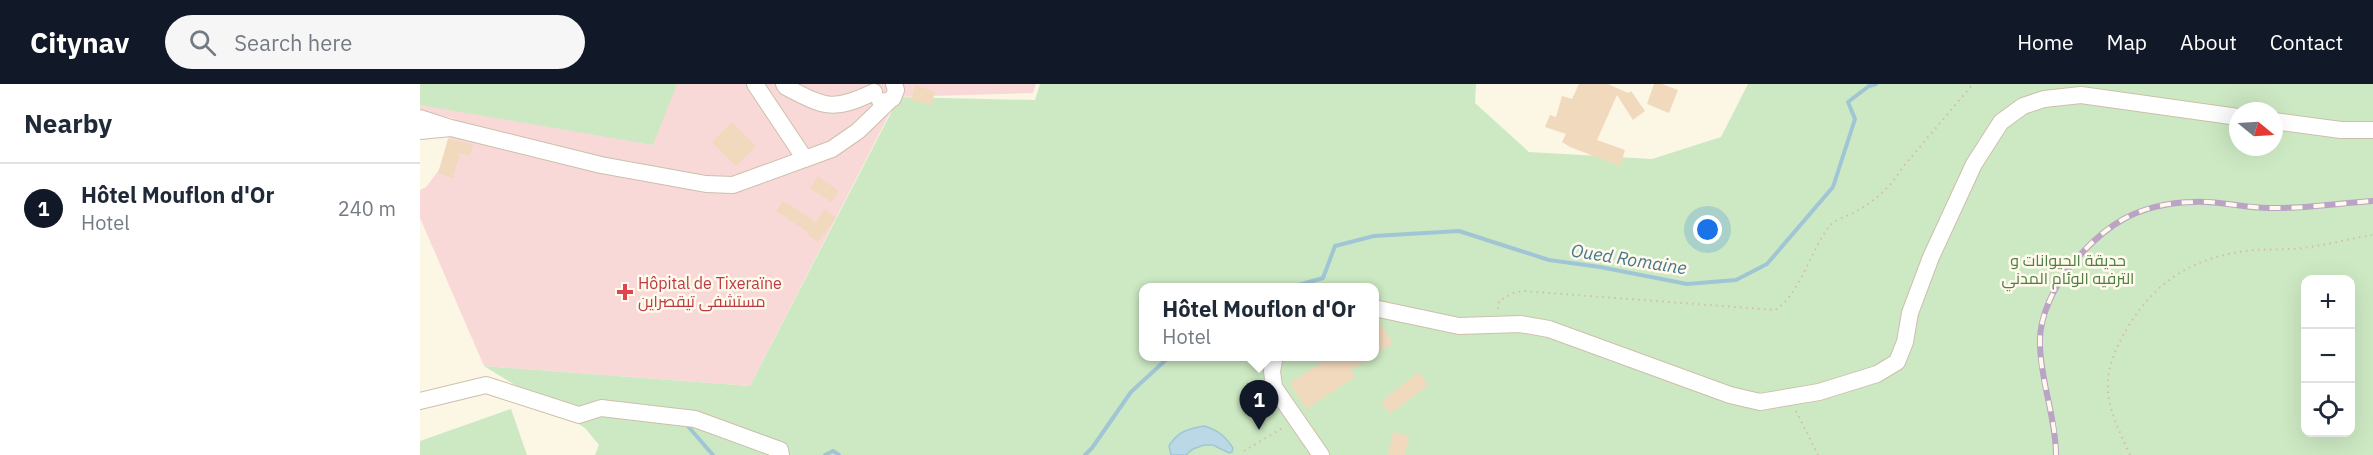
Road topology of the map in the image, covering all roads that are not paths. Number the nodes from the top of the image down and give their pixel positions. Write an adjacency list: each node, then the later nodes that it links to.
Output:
1 (754, 84): 10 (street)
2 (784, 84): 3 (street)
3 (886, 90): 10 (street)
4 (2229, 116): 11 (street)
5 (420, 118): 7 (street)
6 (2283, 123): 8 (street)
7 (451, 128): 9 (street); 10 (street)
8 (2373, 130)
9 (420, 131)
10 (811, 156)
11 (1379, 309)
12 (1274, 361): 15 (street)
13 (420, 401): 14 (street)
14 (781, 455)
15 (1320, 455)

